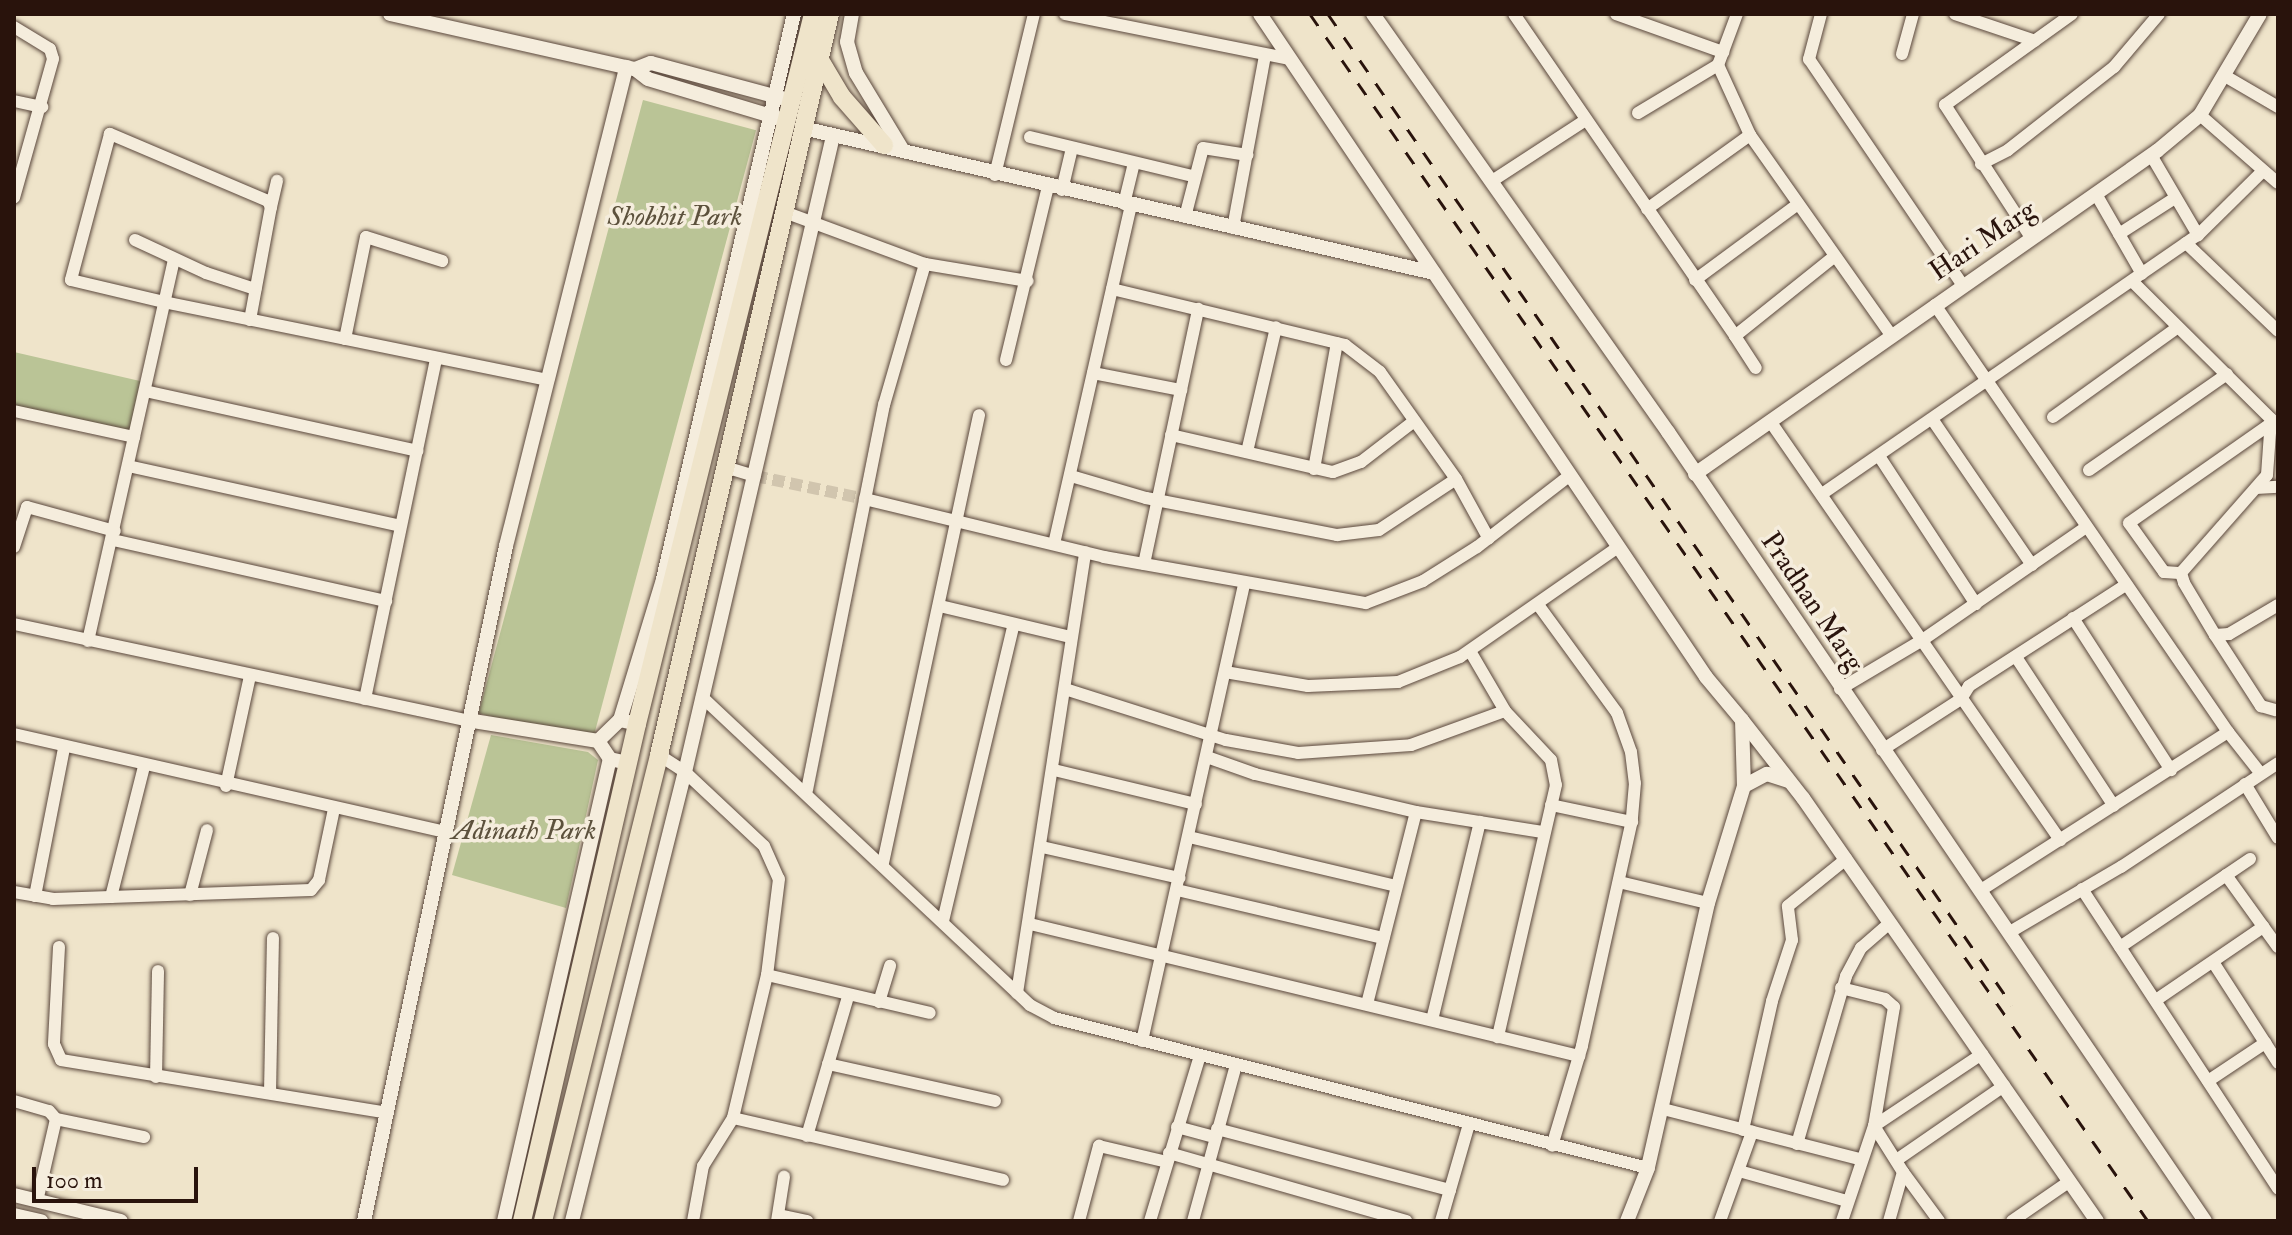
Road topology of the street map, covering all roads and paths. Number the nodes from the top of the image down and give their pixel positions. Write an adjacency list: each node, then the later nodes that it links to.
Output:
1 (390, 14): 27 (street)
2 (794, 14): 29 (street)
3 (813, 14): 29 (main road)
4 (830, 14): 25 (main road)
5 (852, 14): 41 (street)
6 (1034, 14): 49 (street)
7 (1065, 14): 23 (street)
8 (1260, 14): 24 (street)
9 (1373, 14): 52 (street, Pradhan Marg)
10 (1514, 14): 36 (street)
11 (1616, 14): 21 (street)
12 (1737, 14): 21 (street)
13 (1821, 14): 79 (street)
14 (1913, 14): 22 (street)
15 (1955, 14): 20 (street)
16 (2072, 14): 20 (street)
17 (2159, 14): 46 (street)
18 (2260, 14): 28 (street, Hari Marg)
19 (14, 27): 31 (street)
20 (2035, 41): 46 (street)
21 (1723, 52): 26 (street)
22 (1902, 54)
23 (1265, 55): 24 (street); 43 (street)
24 (1291, 59): 75 (street)
25 (820, 60): 37 (main road); 41 (main road)
26 (1718, 65): 33 (street); 38 (street)
27 (631, 68): 29 (street); 35 (street); 99 (street)
28 (2225, 76): 32 (street); 34 (street, Hari Marg)
29 (785, 98): 35 (main road)
30 (14, 101): 31 (street)
31 (42, 107): 47 (street)
32 (2278, 107)
33 (1638, 113)
34 (2200, 115): 44 (street, Hari Marg); 48 (street)
35 (779, 119): 150 (main road)
36 (1584, 121): 52 (street); 61 (street)
37 (807, 129): 39 (street); 62 (main road)
38 (1750, 135): 59 (street); 61 (street)
39 (833, 136): 41 (street); 64 (street)
40 (1030, 137): 42 (street)
41 (893, 147): 49 (street)
42 (1072, 148): 45 (street); 54 (street)
43 (1247, 155): 50 (street); 65 (street)
44 (2151, 155): 55 (street, Hari Marg); 57 (street)
45 (1134, 163): 50 (street); 58 (street)
46 (1981, 164): 68 (street)
47 (18, 169): 56 (street)
48 (2263, 171): 53 (street); 67 (street)
49 (995, 175): 54 (street)
50 (1193, 176): 63 (street)
51 (277, 181): 60 (street)
52 (1492, 181): 118 (street, Pradhan Marg)
53 (2278, 183)
54 (1055, 188): 58 (street); 78 (street)
55 (2096, 194): 66 (street); 68 (street, Hari Marg)
56 (14, 198)
57 (2175, 198): 66 (street); 67 (street)
58 (1127, 204): 63 (street); 81 (street)
59 (1798, 204): 71 (street); 77 (street)
60 (271, 207): 80 (street); 82 (street)
61 (1647, 209): 77 (street)
62 (787, 213): 64 (street); 115 (main road)
63 (1185, 217): 65 (street)
64 (816, 221): 74 (street); 120 (street)
65 (1233, 228): 75 (street)
66 (2119, 234): 76 (street)
67 (2198, 235): 70 (street)
68 (2032, 239): 79 (street, Hari Marg)
69 (135, 240): 72 (street)
70 (2186, 243): 76 (street); 88 (street)
71 (1835, 256): 89 (street); 90 (street)
72 (174, 260): 80 (street); 82 (street)
73 (442, 261): 91 (street)
74 (925, 264): 78 (street); 126 (street)
75 (1434, 273): 119 (street)
76 (2137, 277): 87 (street); 98 (street)
77 (1695, 280): 89 (street)
78 (1028, 281): 94 (street)
79 (1963, 286): 83 (street, Hari Marg)
80 (255, 289): 85 (street)
81 (1112, 289): 84 (street); 96 (street)
82 (164, 302): 85 (street); 101 (street)
83 (1935, 305): 90 (street, Hari Marg); 98 (street)
84 (1198, 309): 86 (street); 100 (street)
85 (250, 320): 91 (street)
86 (1276, 327): 92 (street); 112 (street)
87 (2177, 328): 97 (street); 104 (street)
88 (2278, 331)
89 (1735, 336): 95 (street)
90 (1892, 336): 106 (street, Hari Marg)
91 (345, 339): 93 (street)
92 (1337, 343): 107 (street); 116 (street)
93 (436, 358): 99 (street); 111 (street)
94 (1006, 360)
95 (1756, 368)
96 (1093, 373): 100 (street); 121 (street)
97 (2227, 374): 108 (street); 117 (street)
98 (1986, 379): 105 (street); 130 (street)
99 (546, 380): 166 (street)
100 (1181, 390): 109 (street)
101 (145, 391): 110 (street); 111 (street)
102 (14, 411): 110 (street)
103 (979, 415): 128 (street)
104 (2053, 417)
105 (1932, 419): 113 (street); 138 (street)
106 (1770, 421): 118 (street, Hari Marg); 125 (street)
107 (1413, 422): 116 (street); 122 (street)
108 (2274, 422): 124 (street); 139 (street)
109 (1171, 435): 112 (street); 127 (street)
110 (134, 437): 114 (street)
111 (417, 451): 129 (street)
112 (1247, 452): 116 (street)
113 (1879, 456): 125 (street); 143 (street)
114 (128, 466): 129 (street); 131 (street)
115 (725, 467): 120 (street); 175 (main road)
116 (1314, 469)
117 (2089, 470)
118 (1695, 474): 160 (street, Pradhan Marg)
119 (1570, 475): 132 (street); 135 (street)
120 (755, 476): 161 (street)
121 (1071, 476): 127 (street); 133 (street)
122 (1456, 479): 127 (street); 132 (street)
123 (2278, 487): 124 (street)
124 (2256, 488): 139 (street)
125 (1822, 494): 154 (street)
126 (865, 499): 128 (street); 188 (street)
127 (1157, 500): 137 (street)
128 (959, 521): 133 (street); 145 (street)
129 (400, 526): 142 (street)
130 (2086, 527): 138 (street); 141 (street)
131 (114, 536): 134 (street); 142 (street); 153 (street)
132 (1489, 539): 140 (street)
133 (1054, 544): 136 (street)
134 (14, 547)
135 (1618, 547): 146 (street); 167 (street)
136 (1085, 552): 137 (street); 152 (street)
137 (1144, 564): 140 (street)
138 (2032, 565): 143 (street)
139 (2181, 573): 151 (street)
140 (1244, 584): 157 (street)
141 (2124, 586): 147 (street); 170 (street)
142 (386, 601): 162 (street)
143 (1976, 604): 154 (street)
144 (2278, 605): 151 (street)
145 (940, 606): 149 (street); 205 (street)
146 (1539, 606): 155 (street); 195 (street)
147 (2073, 618): 156 (street); 181 (street)
148 (14, 624): 153 (street)
149 (1014, 624): 152 (street); 217 (street)
150 (656, 626): 168 (main road); 168 (street)
151 (2215, 635): 165 (street)
152 (1070, 637): 159 (street)
153 (88, 641): 158 (street)
154 (1921, 641): 160 (street); 163 (street)
155 (1470, 651): 157 (street); 164 (street)
156 (2016, 657): 163 (street); 191 (street)
157 (1225, 672): 169 (street)
158 (250, 676): 162 (street); 186 (street)
159 (1065, 689): 169 (street); 180 (street)
160 (1840, 689): 174 (street, Pradhan Marg)
161 (702, 697): 182 (street); 188 (street)
162 (365, 699): 166 (street)
163 (1961, 699): 174 (street); 201 (street)
164 (1505, 711): 169 (street); 190 (street)
165 (2277, 711)
166 (467, 720): 172 (street); 197 (street)
167 (1742, 720): 184 (street); 187 (street)
168 (628, 722): 172 (street); 177 (main road)
169 (1212, 732): 176 (street)
170 (2228, 732): 181 (street); 183 (street)
171 (14, 734): 173 (street)
172 (598, 741): 177 (street)
173 (64, 748): 179 (street); 214 (street)
174 (1882, 750): 211 (street, Pradhan Marg)
175 (659, 755): 182 (street); 291 (main road)
176 (1207, 757): 189 (street); 193 (street)
177 (619, 761): 289 (street); 290 (main road)
178 (2278, 763): 183 (street)
179 (144, 767): 186 (street); 215 (street)
180 (1054, 770): 189 (street); 202 (street)
181 (2171, 770): 191 (street)
182 (685, 772): 231 (street); 292 (street)
183 (2261, 774): 185 (street)
184 (1791, 783): 187 (street); 203 (street)
185 (2245, 784): 200 (street); 210 (street)
186 (226, 786): 192 (street)
187 (1744, 786): 216 (street)
188 (807, 790): 205 (street)
189 (1196, 804): 199 (street)
190 (1551, 805): 195 (street); 198 (street)
191 (2114, 806): 201 (street)
192 (334, 809): 197 (street); 213 (street)
193 (1416, 812): 194 (street); 209 (street)
194 (1480, 822): 198 (street); 239 (street)
195 (1632, 822): 207 (street)
196 (207, 830): 213 (street)
197 (446, 832): 256 (street)
198 (1542, 832): 240 (street)
199 (1189, 837): 208 (street); 209 (street)
200 (2278, 838)
201 (2060, 840): 211 (street)
202 (1042, 847): 208 (street); 219 (street)
203 (1846, 859): 218 (street); 262 (street)
204 (2250, 859): 206 (street)
205 (883, 863): 217 (street)
206 (2226, 875): 220 (street); 225 (street)
207 (1619, 882): 216 (street); 245 (street)
208 (1178, 884): 223 (street); 227 (street)
209 (1396, 886): 223 (street)
210 (2082, 889): 221 (street); 225 (street)
211 (1981, 890): 221 (street, Pradhan Marg)
212 (14, 892): 214 (street)
213 (190, 895): 215 (street)
214 (35, 896): 215 (street)
215 (111, 897)
216 (1708, 903): 255 (street)
217 (943, 921): 233 (street)
218 (1890, 923): 232 (street); 243 (street)
219 (1030, 924): 227 (street); 233 (street)
220 (2263, 927): 226 (street); 228 (street)
221 (2010, 932): 306 (street, Pradhan Marg)
222 (273, 938): 252 (street)
223 (1383, 938): 237 (street)
224 (59, 947): 249 (street)
225 (2120, 947): 235 (street)
226 (2278, 947)
227 (1162, 954): 237 (street); 241 (street)
228 (2213, 962): 235 (street); 242 (street)
229 (890, 966): 236 (street)
230 (158, 971): 249 (street)
231 (767, 975): 234 (street); 257 (street)
232 (1841, 988): 260 (street); 266 (street)
233 (1017, 993): 241 (street)
234 (848, 997): 236 (street); 247 (street)
235 (2156, 1000): 250 (street)
236 (879, 1002): 238 (street)
237 (1367, 1004): 239 (street)
238 (930, 1013)
239 (1432, 1020): 240 (street)
240 (1498, 1037): 245 (street)
241 (1142, 1041): 244 (street)
242 (2265, 1043): 246 (street); 250 (street)
243 (1982, 1054): 251 (street); 260 (street)
244 (1200, 1055): 248 (street); 261 (street)
245 (1579, 1056): 267 (street)
246 (2278, 1063)
247 (828, 1064): 254 (street); 264 (street)
248 (1236, 1065): 259 (street); 263 (street)
249 (156, 1077): 252 (street)
250 (2208, 1081): 278 (street)
251 (2004, 1086): 270 (street); 277 (street)
252 (270, 1093): 256 (street)
253 (14, 1101): 258 (street)
254 (995, 1101)
255 (1663, 1109): 262 (street); 272 (street)
256 (388, 1113): 288 (street)
257 (733, 1118): 264 (street); 293 (street)
258 (56, 1119): 265 (street); 281 (street)
259 (1469, 1124): 267 (street); 279 (street)
260 (1874, 1126): 269 (street); 270 (street)
261 (1177, 1127): 263 (street); 268 (street)
262 (1748, 1131): 266 (street); 273 (street)
263 (1216, 1133): 271 (street); 279 (street)
264 (807, 1136): 276 (street)
265 (144, 1137)
266 (1797, 1144): 269 (street)
267 (1552, 1146): 272 (street)
268 (1168, 1157): 271 (street); 295 (street); 296 (street)
269 (1859, 1159): 282 (street)
270 (1898, 1159): 274 (street)
271 (1211, 1164): 297 (street); 298 (street)
272 (1648, 1168): 299 (street)
273 (1739, 1171): 282 (street); 300 (street)
274 (1903, 1172): 302 (street); 303 (street)
275 (784, 1177): 284 (street)
276 (1003, 1180)
277 (2070, 1181): 304 (street); 305 (street)
278 (2278, 1188)
279 (1450, 1190): 286 (street)
280 (14, 1195): 281 (street)
281 (37, 1201): 287 (street)
282 (1847, 1201): 301 (street)
283 (14, 1215): 285 (street)
284 (778, 1218): 294 (street)
285 (33, 1220)
286 (1446, 1220)
287 (121, 1221)
288 (364, 1221)
289 (504, 1221)
290 (522, 1221)
291 (543, 1221)
292 (572, 1221)
293 (693, 1221)
294 (807, 1221)
295 (1079, 1221)
296 (1150, 1221)
297 (1193, 1221)
298 (1406, 1221)
299 (1627, 1221)
300 (1720, 1221)
301 (1842, 1221)
302 (1889, 1221)
303 (1939, 1221)
304 (2012, 1221)
305 (2097, 1221)
306 (2205, 1221)

